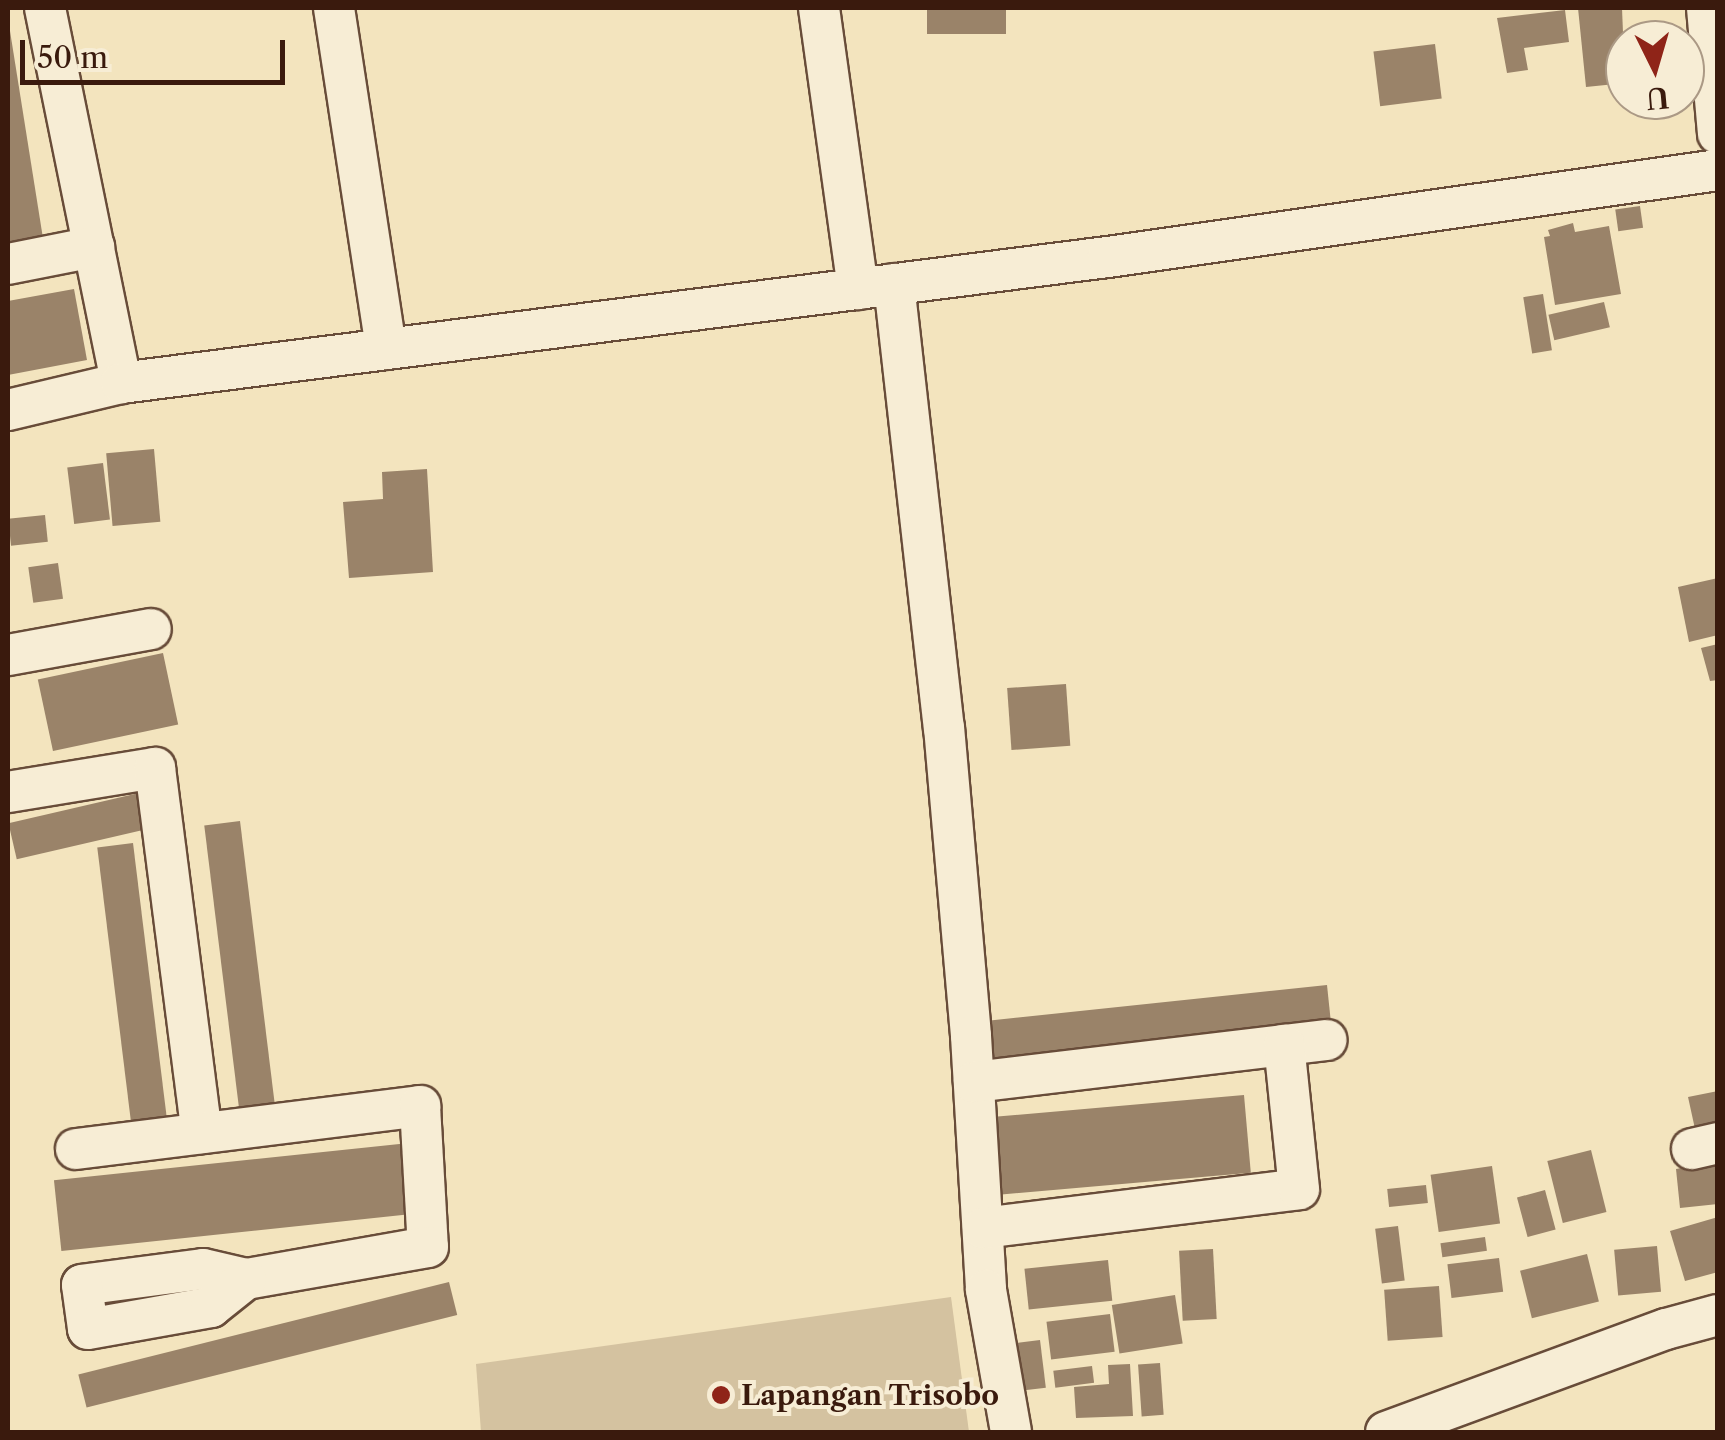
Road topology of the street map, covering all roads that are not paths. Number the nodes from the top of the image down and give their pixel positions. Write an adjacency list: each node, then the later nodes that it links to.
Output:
1 (45, 8): 7 (street)
2 (334, 8): 10 (street)
3 (819, 8): 9 (street)
4 (1707, 8): 5 (street)
5 (1718, 134)
6 (1718, 170): 9 (street)
7 (94, 247): 8 (street); 11 (street)
8 (8, 264)
9 (876, 286): 10 (street); 18 (street)
10 (386, 350): 11 (street)
11 (122, 383): 12 (street)
12 (8, 410)
13 (150, 628): 14 (street)
14 (8, 654)
15 (8, 792): 19 (street)
16 (1327, 1040): 17 (street)
17 (1284, 1045): 18 (street); 21 (street)
18 (974, 1082): 21 (street)
19 (202, 1132): 20 (street); 22 (street)
20 (76, 1150)
21 (983, 1228): 24 (street)
22 (246, 1279)
23 (1718, 1315): 25 (street)
24 (1011, 1432)
25 (1386, 1432)

